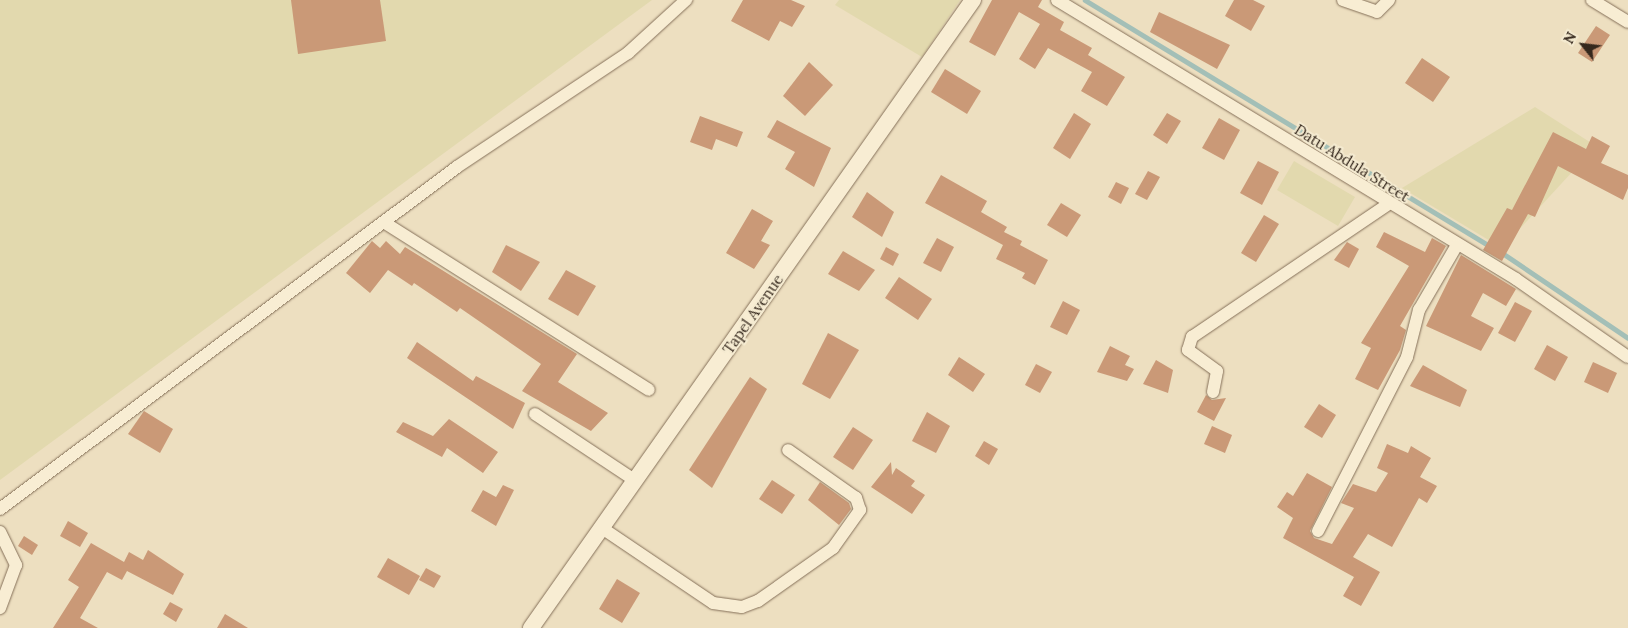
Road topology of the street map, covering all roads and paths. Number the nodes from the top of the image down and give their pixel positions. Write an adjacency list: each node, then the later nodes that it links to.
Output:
1 (686, 0): 9 (street)
2 (973, 0): 16 (street, Tapel Avenue)
3 (1057, 0): 8 (street, Datu Abdula Street)
4 (1343, 0): 5 (street)
5 (1389, 0)
6 (1592, 0): 7 (street)
7 (1628, 22)
8 (1388, 205): 10 (street, Datu Abdula Street); 13 (street)
9 (385, 223): 12 (street); 17 (street)
10 (1457, 245): 11 (street, Datu Abdula Street); 19 (street)
11 (1628, 357)
12 (649, 390)
13 (1213, 392)
14 (535, 414): 16 (street)
15 (788, 450): 18 (street)
16 (636, 481): 18 (street, Tapel Avenue)
17 (0, 509)
18 (602, 528): 22 (street, Tapel Avenue)
19 (1318, 531)
20 (0, 532): 21 (street)
21 (0, 608)
22 (531, 628)

